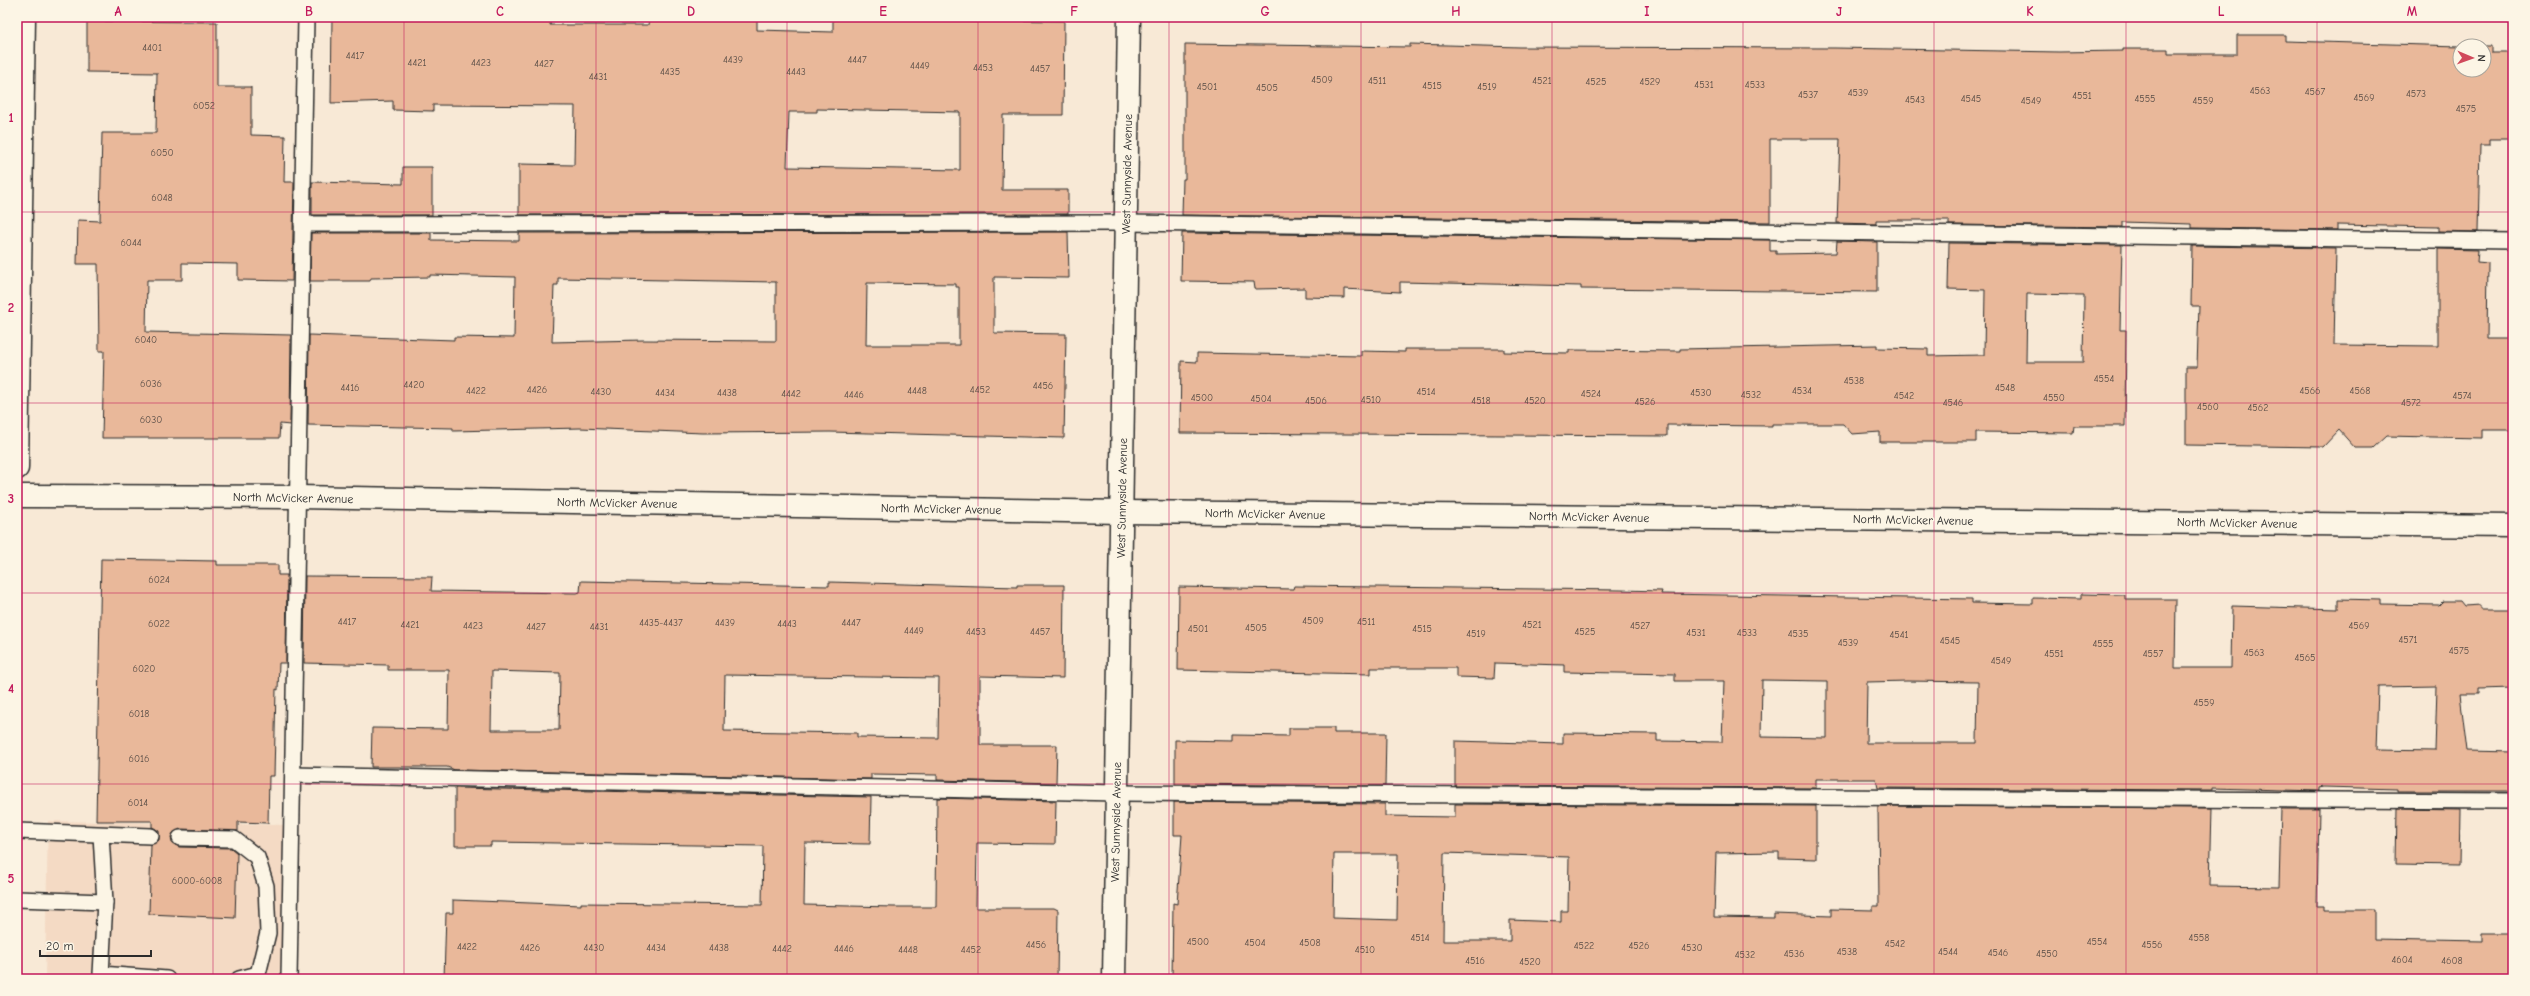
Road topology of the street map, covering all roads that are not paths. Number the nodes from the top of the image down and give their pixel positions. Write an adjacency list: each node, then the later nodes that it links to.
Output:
1 (24, 17): 7 (street)
2 (306, 17): 5 (lane)
3 (1129, 17): 4 (street, West Sunnyside Avenue)
4 (1126, 223): 5 (lane); 6 (lane); 11 (street, West Sunnyside Avenue)
5 (302, 224): 10 (lane)
6 (2513, 242)
7 (18, 329): 8 (street)
8 (17, 468)
9 (17, 496): 10 (street, North McVicker Avenue)
10 (298, 497): 11 (street, North McVicker Avenue); 13 (lane)
11 (1122, 512): 12 (street, North McVicker Avenue); 14 (street, West Sunnyside Avenue)
12 (2513, 526)
13 (293, 775): 14 (lane); 24 (lane)
14 (1117, 793): 15 (lane); 25 (street, West Sunnyside Avenue)
15 (2513, 801)
16 (17, 831): 17 (lane)
17 (101, 835): 18 (lane); 21 (lane)
18 (151, 836)
19 (180, 838): 23 (lane)
20 (17, 899): 21 (lane)
21 (105, 902): 22 (lane)
22 (167, 979)
23 (239, 979)
24 (289, 979)
25 (1114, 979)

